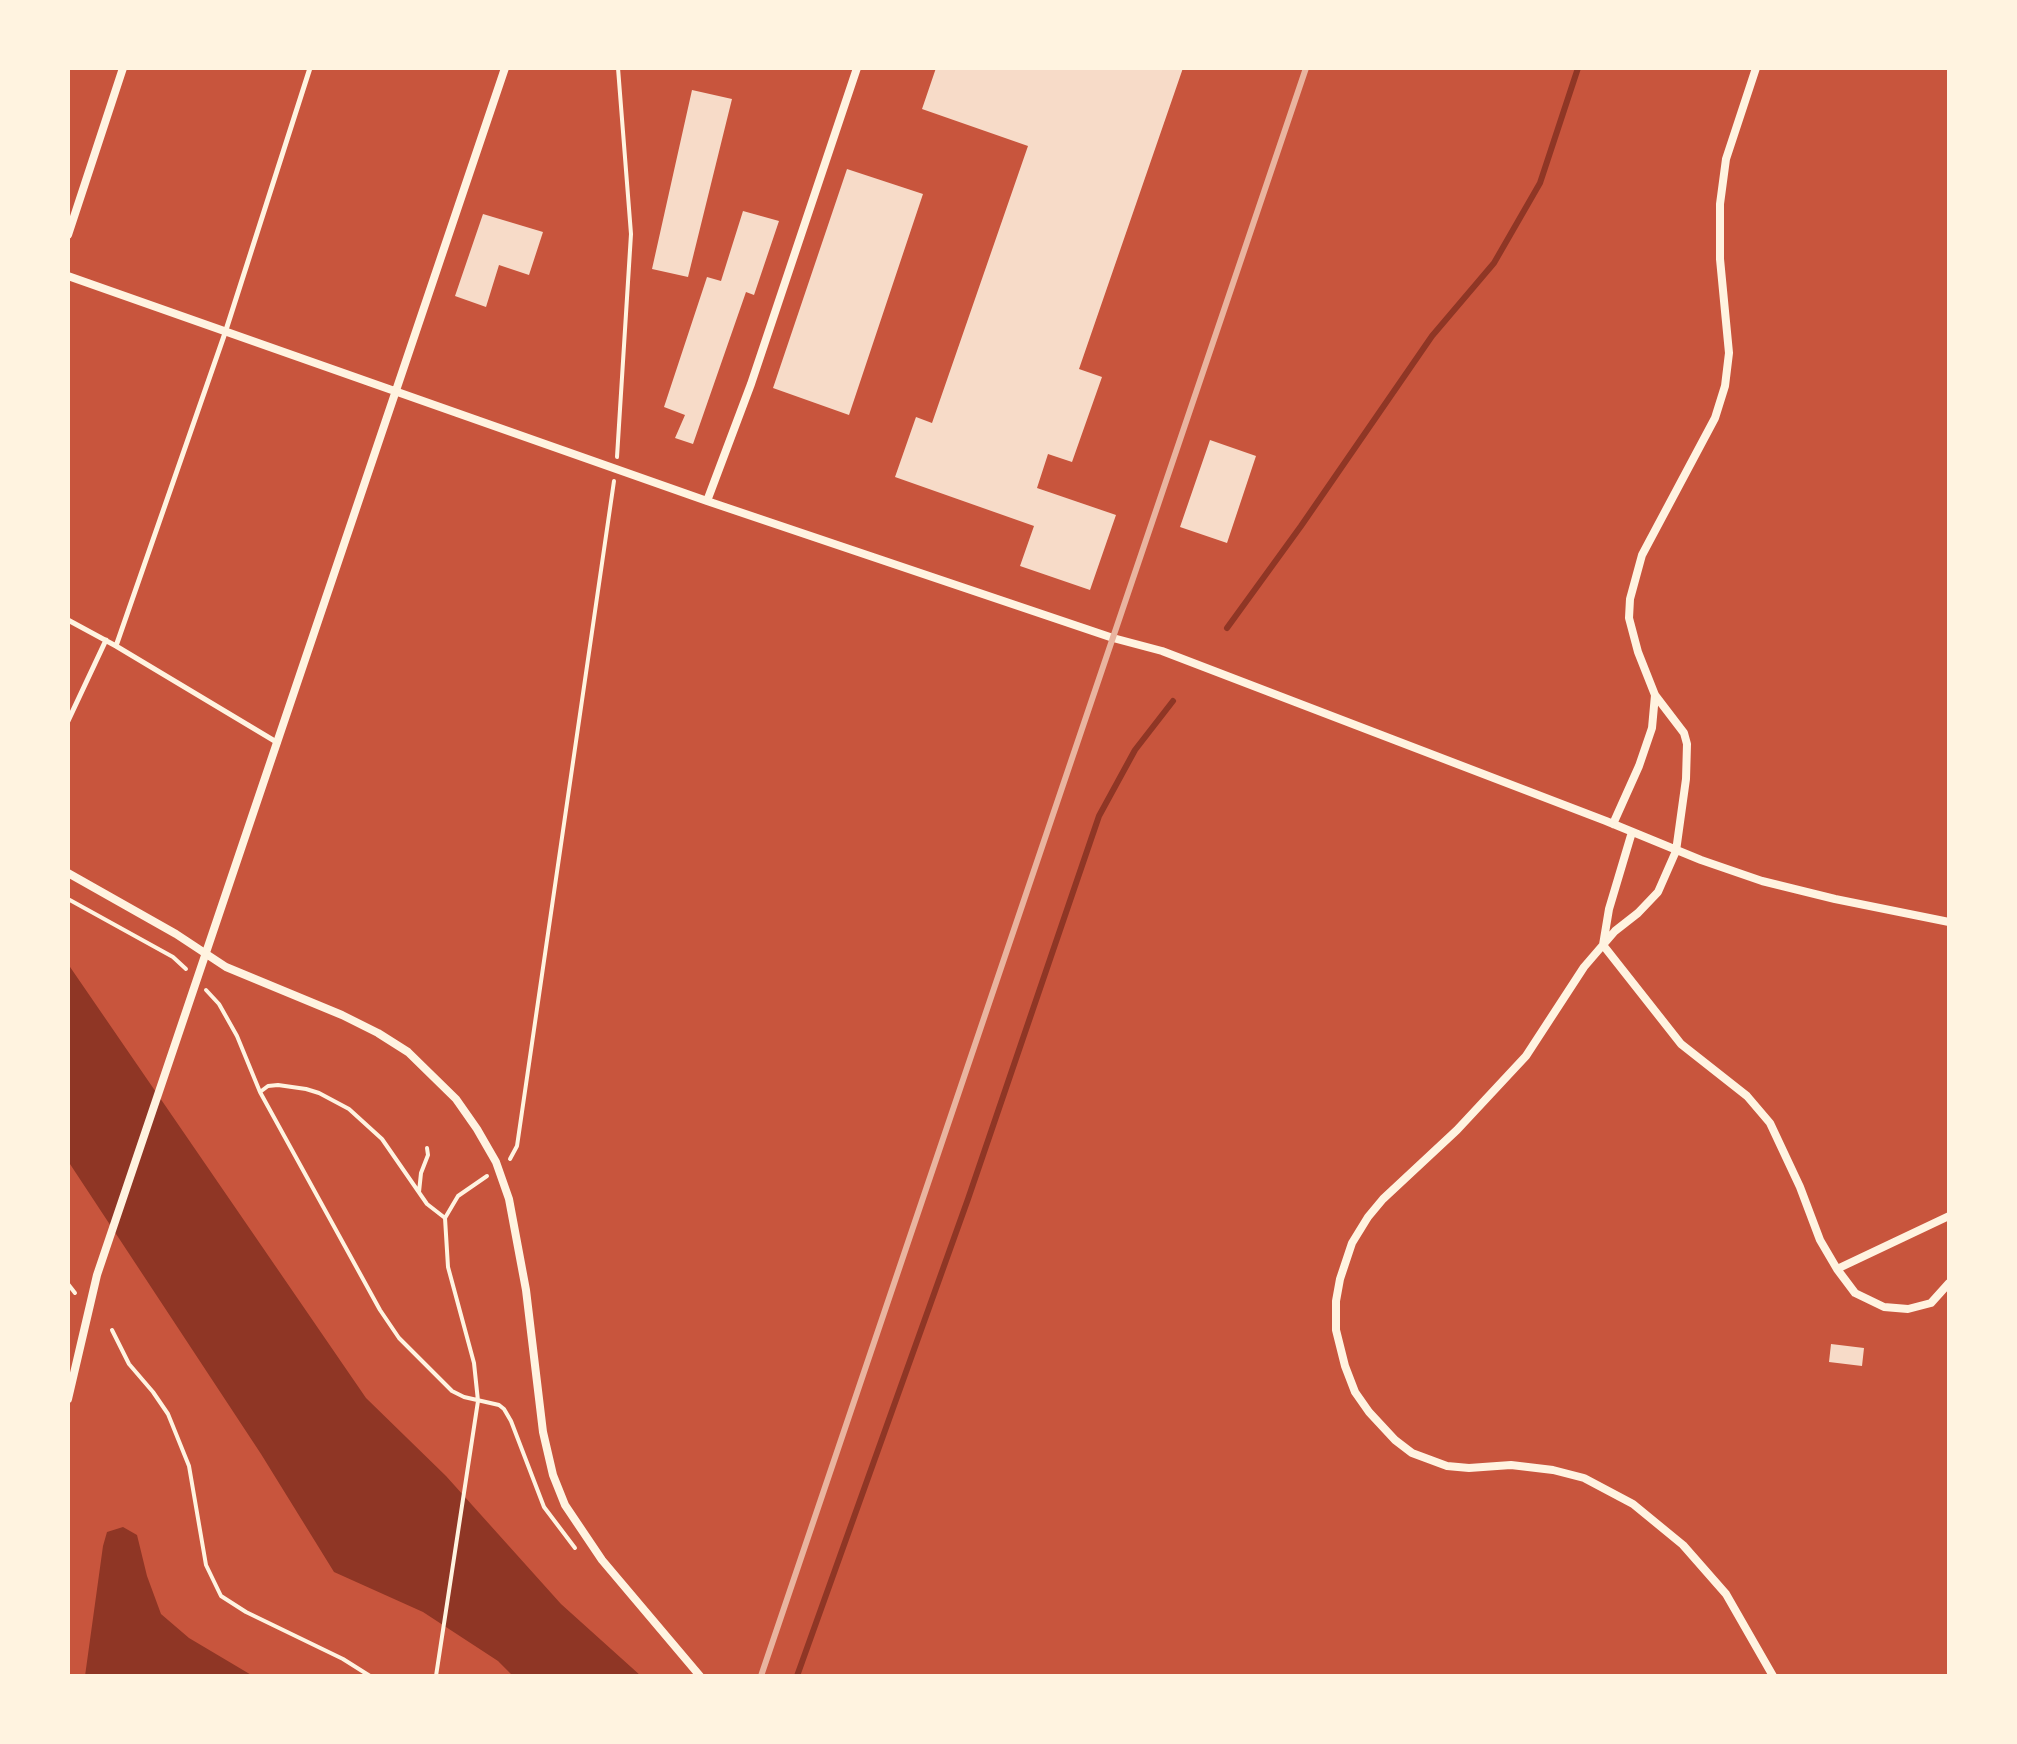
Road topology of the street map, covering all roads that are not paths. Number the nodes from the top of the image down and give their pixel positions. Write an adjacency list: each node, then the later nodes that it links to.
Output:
1 (123, 68): 6 (street)
2 (310, 68): 8 (lane)
3 (505, 68): 9 (street)
4 (857, 68): 10 (street)
5 (1756, 68): 14 (street)
6 (68, 235)
7 (68, 276): 8 (street)
8 (225, 333): 9 (street); 13 (lane)
9 (395, 393): 10 (street); 16 (street)
10 (707, 501): 17 (street)
11 (68, 620): 12 (lane)
12 (106, 640): 13 (lane); 15 (lane)
13 (116, 646): 16 (lane)
14 (1655, 695): 17 (street); 19 (street)
15 (68, 721)
16 (278, 743): 23 (street)
17 (1613, 824): 18 (street)
18 (1632, 832): 19 (street); 22 (street)
19 (1676, 851): 21 (street); 22 (street)
20 (68, 873): 23 (street)
21 (1949, 922)
22 (1603, 945): 25 (street); 29 (street)
23 (206, 954): 27 (street); 28 (street)
24 (1949, 1216): 25 (street)
25 (1837, 1269): 26 (street)
26 (1949, 1283)
27 (68, 1399)
28 (700, 1676)
29 (1773, 1676)

